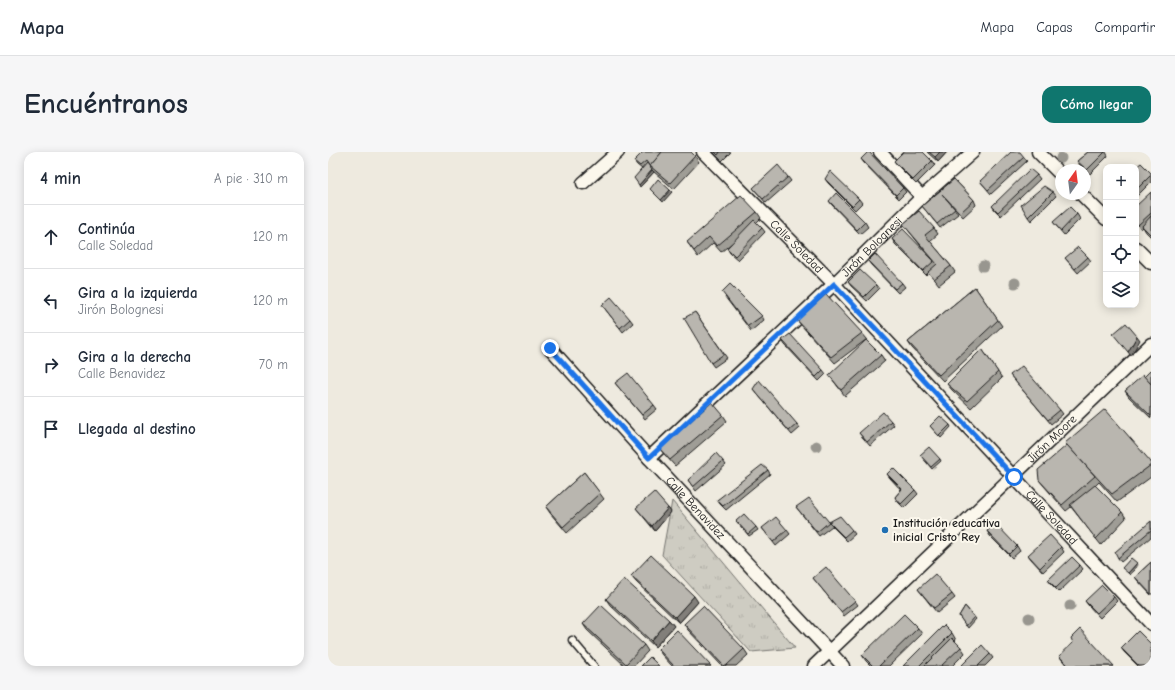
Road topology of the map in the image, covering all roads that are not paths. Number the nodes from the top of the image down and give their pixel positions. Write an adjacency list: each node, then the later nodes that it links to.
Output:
1 (618, 152): 7 (street)
2 (703, 152): 13 (street, Calle Soledad)
3 (880, 152): 8 (street)
4 (973, 152): 8 (street, Jirón Bolognesi)
5 (1038, 152): 6 (street)
6 (1055, 169)
7 (583, 183)
8 (922, 196): 13 (street, Jirón Bolognesi)
9 (1087, 200): 10 (street)
10 (1103, 216)
11 (1139, 251): 12 (street)
12 (1151, 263)
13 (834, 284): 16 (street, Jirón Bolognesi); 17 (street, Calle Soledad)
14 (1151, 344): 17 (street, Jirón Moore)
15 (550, 348): 16 (street, Calle Benavidez)
16 (649, 458): 20 (street, Calle Benavidez)
17 (1014, 477): 18 (street, Calle Soledad); 20 (street, Jirón Moore)
18 (1151, 624)
19 (572, 640): 21 (lane)
20 (829, 652): 22 (street, Jirón Moore); 23 (street, Calle Benavidez)
21 (594, 666)
22 (814, 666)
23 (843, 666)

